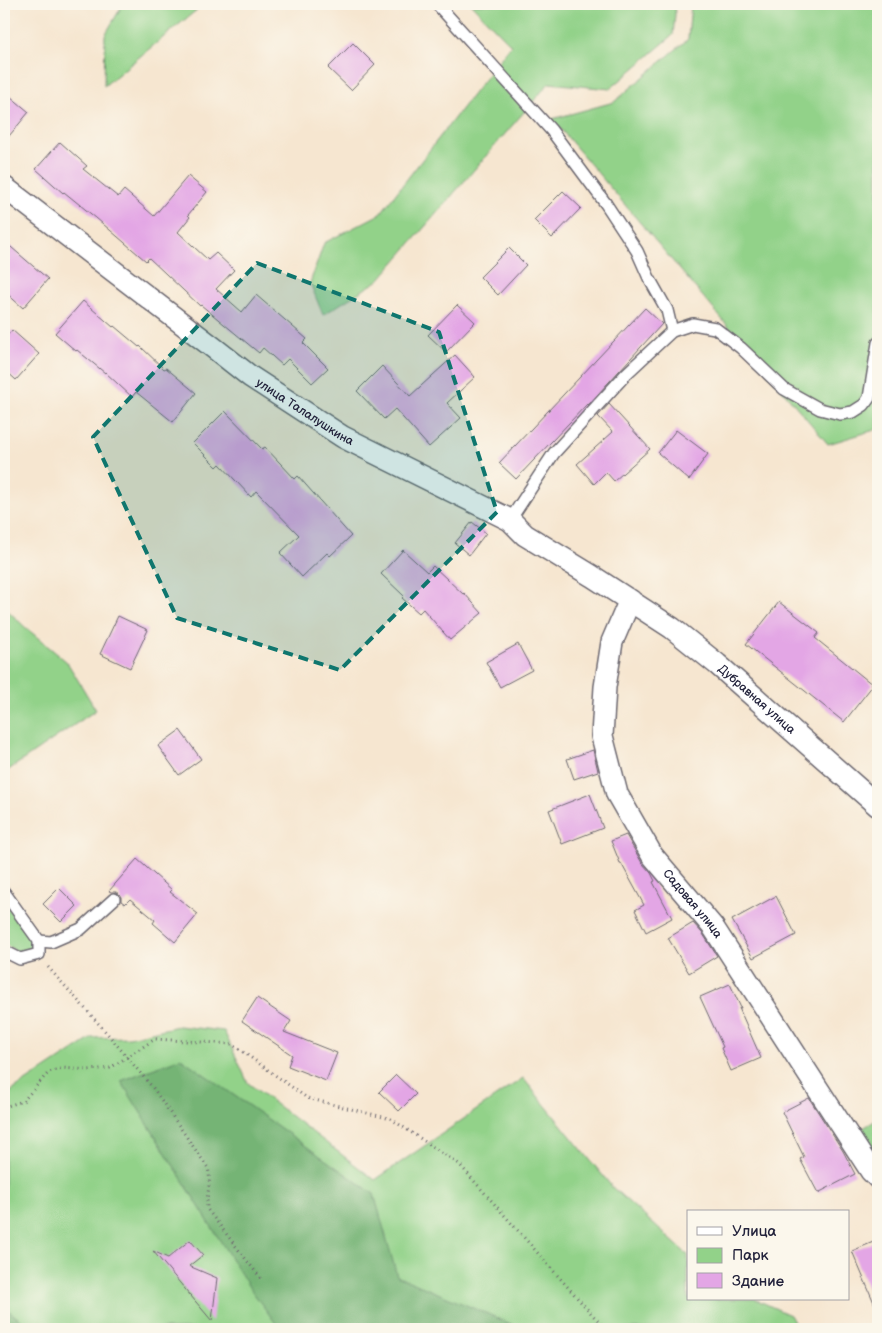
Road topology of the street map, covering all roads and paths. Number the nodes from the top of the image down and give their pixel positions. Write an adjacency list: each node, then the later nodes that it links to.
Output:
1 (437, 4): 3 (lane)
2 (4, 187): 5 (street, улица Талалушкина)
3 (672, 331): 4 (lane); 5 (lane)
4 (878, 343)
5 (510, 520): 6 (street, улица Талалушкина)
6 (630, 600): 7 (street, Дубравная улица); 15 (street, Садовая улица)
7 (878, 806)
8 (4, 892): 10 (lane)
9 (114, 899): 10 (lane)
10 (39, 941): 12 (lane)
11 (4, 951): 12 (lane)
12 (39, 954): 13 (path)
13 (127, 1058): 14 (path); 16 (path); 17 (path)
14 (4, 1107)
15 (878, 1178)
16 (262, 1280)
17 (605, 1329)

